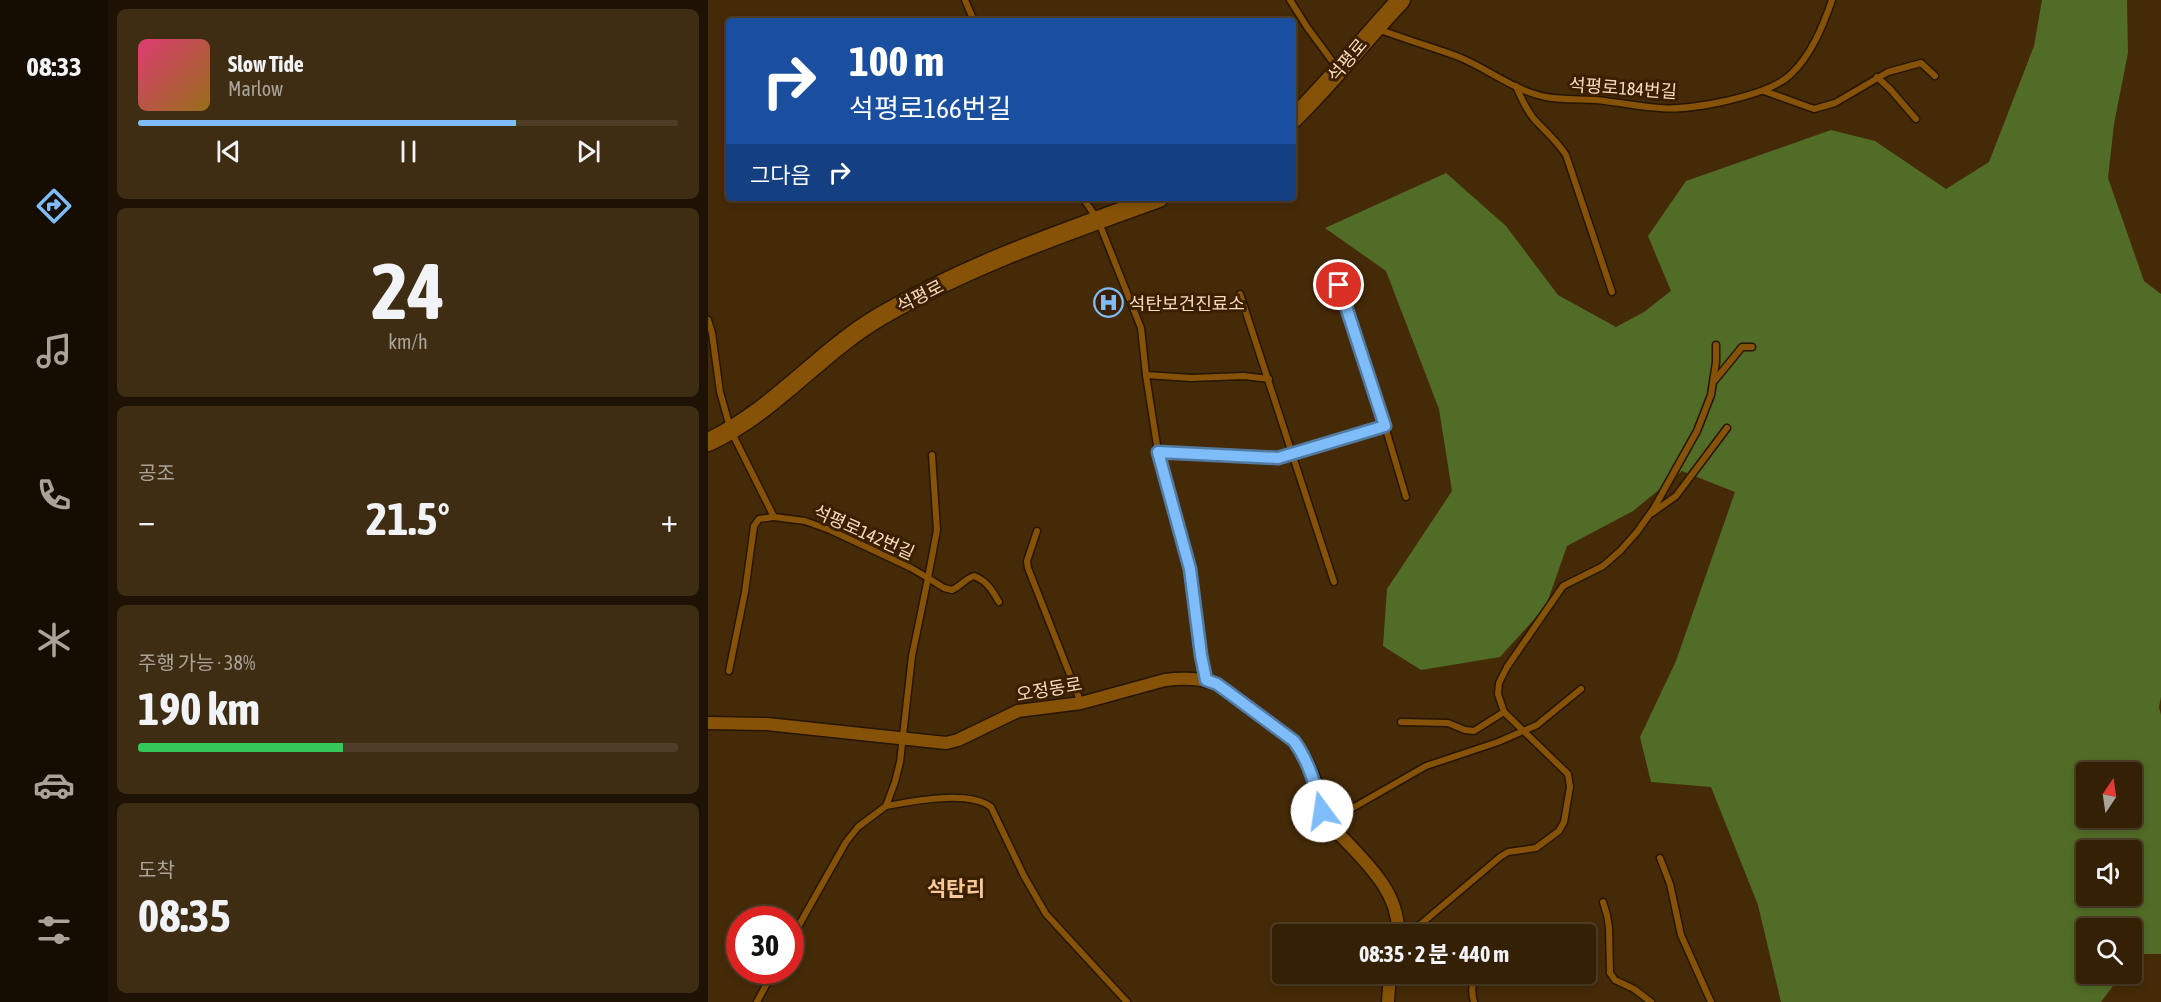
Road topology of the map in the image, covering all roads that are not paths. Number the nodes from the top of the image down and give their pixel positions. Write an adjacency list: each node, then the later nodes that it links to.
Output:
1 (965, 0): 5 (lane)
2 (1290, 0): 7 (lane)
3 (1401, 0): 6 (street, 석평로)
4 (1832, 0): 11 (lane, 석평로184번길)
5 (973, 18)
6 (1374, 27): 7 (street, 석평로); 10 (lane, 석평로184번길)
7 (1338, 69): 12 (street, 석평로)
8 (1935, 76): 9 (lane)
9 (1877, 77): 11 (lane); 13 (lane)
10 (1515, 86): 11 (lane, 석평로184번길); 18 (lane)
11 (1764, 91)
12 (1296, 116)
13 (1916, 119)
14 (1085, 201): 16 (lane)
15 (1151, 201): 16 (street, 석평로)
16 (1098, 220): 23 (lane); 28 (street, 석평로)
17 (1339, 285): 26 (lane)
18 (1612, 292)
19 (1240, 294): 24 (lane)
20 (708, 320): 28 (lane)
21 (1716, 345): 25 (lane)
22 (1752, 347): 25 (lane)
23 (1146, 375): 24 (lane); 30 (lane)
24 (1269, 379): 31 (lane)
25 (1715, 381): 34 (lane)
26 (1385, 426): 31 (lane); 33 (lane)
27 (1726, 428): 34 (lane)
28 (731, 431): 29 (street, 석평로); 35 (lane)
29 (708, 442)
30 (1158, 452): 31 (lane); 41 (lane)
31 (1292, 454): 38 (lane)
32 (932, 455): 37 (lane)
33 (1406, 497)
34 (1649, 515): 44 (lane)
35 (774, 517): 37 (lane, 석평로142번길); 40 (lane)
36 (1037, 531): 43 (lane)
37 (928, 578): 39 (lane, 석평로142번길); 48 (lane, 석평로142번길)
38 (1335, 582)
39 (999, 602)
40 (729, 671)
41 (1206, 680): 43 (street, 오정동로); 50 (street, 오정동로)
42 (1581, 689): 47 (lane)
43 (1081, 703): 48 (street, 오정동로)
44 (1504, 712): 45 (lane); 47 (lane)
45 (1401, 722)
46 (708, 723): 48 (street, 오정동로)
47 (1523, 731): 50 (lane); 55 (lane, 오정동로)
48 (902, 739): 49 (lane, 석평로142번길)
49 (886, 806): 53 (lane); 60 (lane)
50 (1328, 822): 54 (street, 오정동로)
51 (1660, 858): 64 (lane)
52 (1603, 902): 63 (lane)
53 (804, 916)
54 (1398, 924)
55 (1421, 924)
56 (767, 984): 59 (lane)
57 (1389, 984): 61 (street)
58 (1473, 984): 62 (lane)
59 (757, 1002)
60 (1127, 1002)
61 (1388, 1002)
62 (1474, 1002)
63 (1651, 1002)
64 (1711, 1002)

